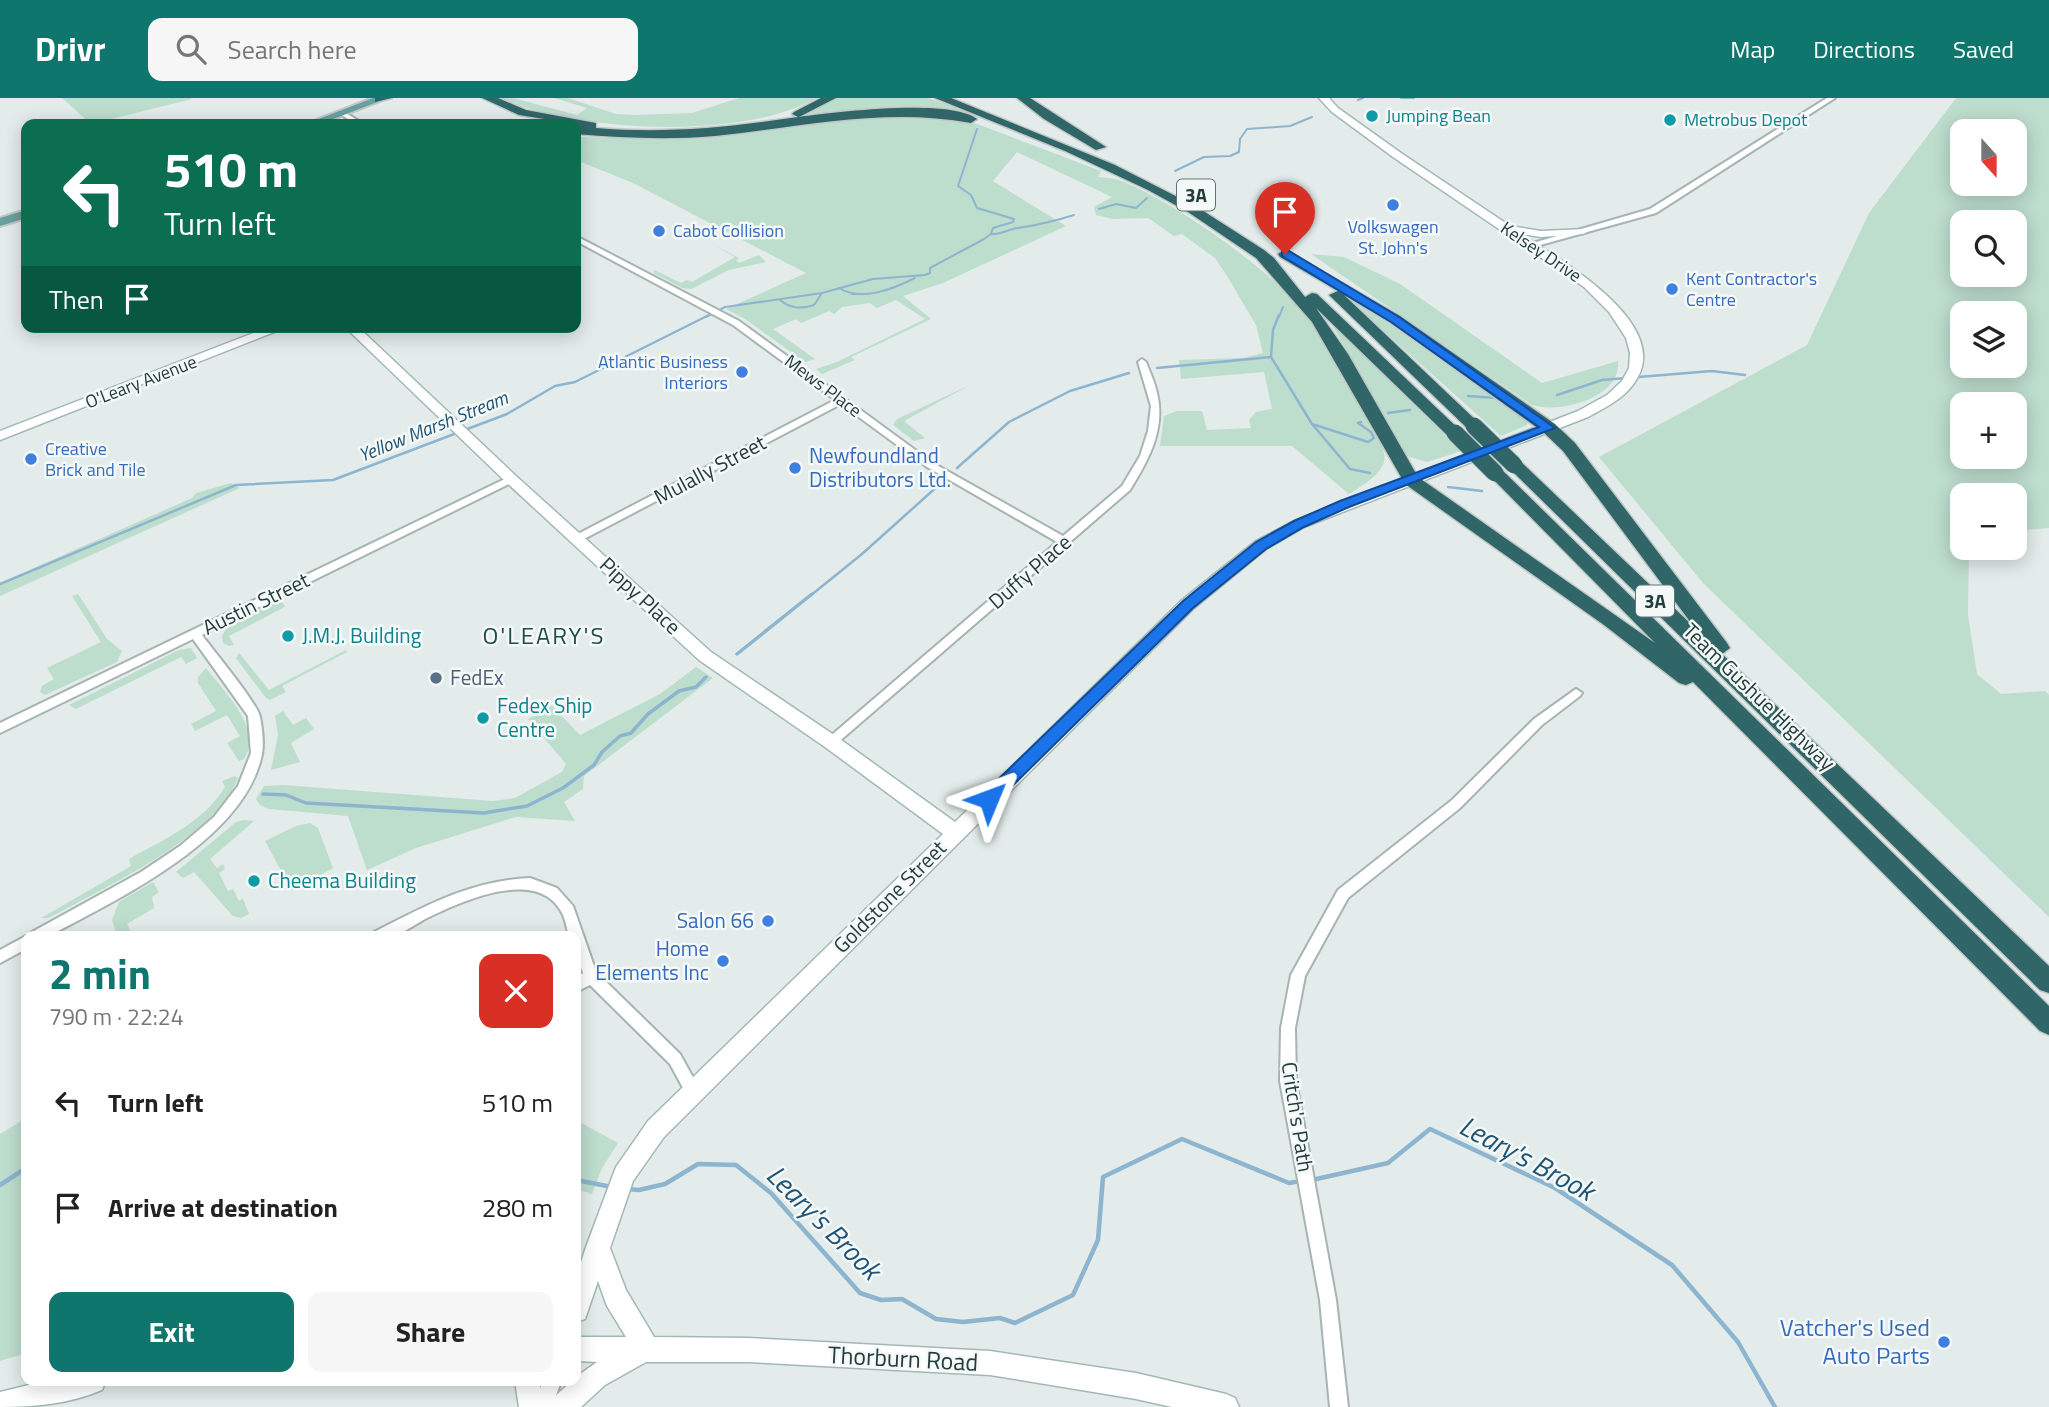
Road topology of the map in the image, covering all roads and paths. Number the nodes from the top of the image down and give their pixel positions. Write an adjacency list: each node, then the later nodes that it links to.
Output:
1 (471, 98): 13 (highway)
2 (488, 98): 14 (highway)
3 (830, 98): 15 (highway)
4 (941, 98): 18 (highway, Team Gushue Highway / 3A)
5 (976, 98): 17 (highway, 3A)
6 (1023, 98): 17 (highway)
7 (1324, 98): 22 (main road, Kelsey Drive)
8 (1832, 98): 23 (street)
9 (383, 99): 10 (main road)
10 (342, 113): 11 (main road); 12 (street)
11 (325, 119)
12 (352, 119)
13 (524, 119)
14 (552, 119)
15 (581, 124)
16 (581, 130): 18 (highway)
17 (1100, 147): 19 (highway, 3A)
18 (1069, 148): 26 (highway, Team Gushue Highway / 3A)
19 (1193, 194)
20 (21, 216): 21 (main road)
21 (0, 222)
22 (1499, 224): 23 (main road); 25 (main road, Kelsey Drive)
23 (1583, 231): 25 (street); 27 (main road)
24 (581, 241): 31 (street, Mews Place)
25 (1530, 245): 27 (main road, Kelsey Drive)
26 (1259, 253): 35 (highway); 43 (highway, Team Gushue Highway / 3A, bridge)
27 (1564, 268): 32 (main road, Kelsey Drive)
28 (266, 333): 33 (main road, O'Leary Avenue)
29 (357, 333): 34 (main road, Pippy Place)
30 (1142, 362): 37 (street, Duffy Place)
31 (842, 400): 36 (street, Mulally Street); 37 (street, Mews Place)
32 (1549, 428): 35 (main road, Goldstone Street); 41 (highway); 41 (highway, Team Gushue Highway / 3A, bridge)
33 (0, 436)
34 (511, 479): 36 (main road, Pippy Place); 38 (street, Austin Street)
35 (1411, 480): 43 (highway); 44 (main road, Goldstone Street)
36 (578, 538): 42 (main road, Pippy Place)
37 (1065, 542): 42 (street, Duffy Place)
38 (195, 634): 40 (street, Austin Street); 45 (street)
39 (1576, 693): 69 (street, Critch's Path)
40 (0, 728)
41 (1796, 737): 52 (highway, Team Gushue Highway / 3A)
42 (831, 742): 44 (main road, Pippy Place)
43 (1772, 746): 54 (highway, Team Gushue Highway / 3A)
44 (954, 832): 55 (main road, Goldstone Street)
45 (46, 931)
46 (390, 931): 47 (street)
47 (574, 931)
48 (21, 945): 50 (street)
49 (581, 950): 51 (street)
50 (0, 957)
51 (591, 976): 53 (street); 55 (street)
52 (2049, 982)
53 (581, 983)
54 (2049, 1023)
55 (693, 1092): 56 (main road, Goldstone Street)
56 (598, 1247): 57 (main road); 58 (main road, Goldstone Street); 59 (main road)
57 (581, 1271)
58 (581, 1296)
59 (648, 1348): 60 (main road, Thorburn Road); 67 (main road); 68 (main road, Thorburn Road)
60 (581, 1349)
61 (74, 1386): 64 (main road)
62 (528, 1386): 65 (main road)
63 (550, 1386): 66 (street)
64 (0, 1405)
65 (532, 1407)
66 (543, 1407)
67 (562, 1407)
68 (1226, 1407)
69 (1339, 1407)

